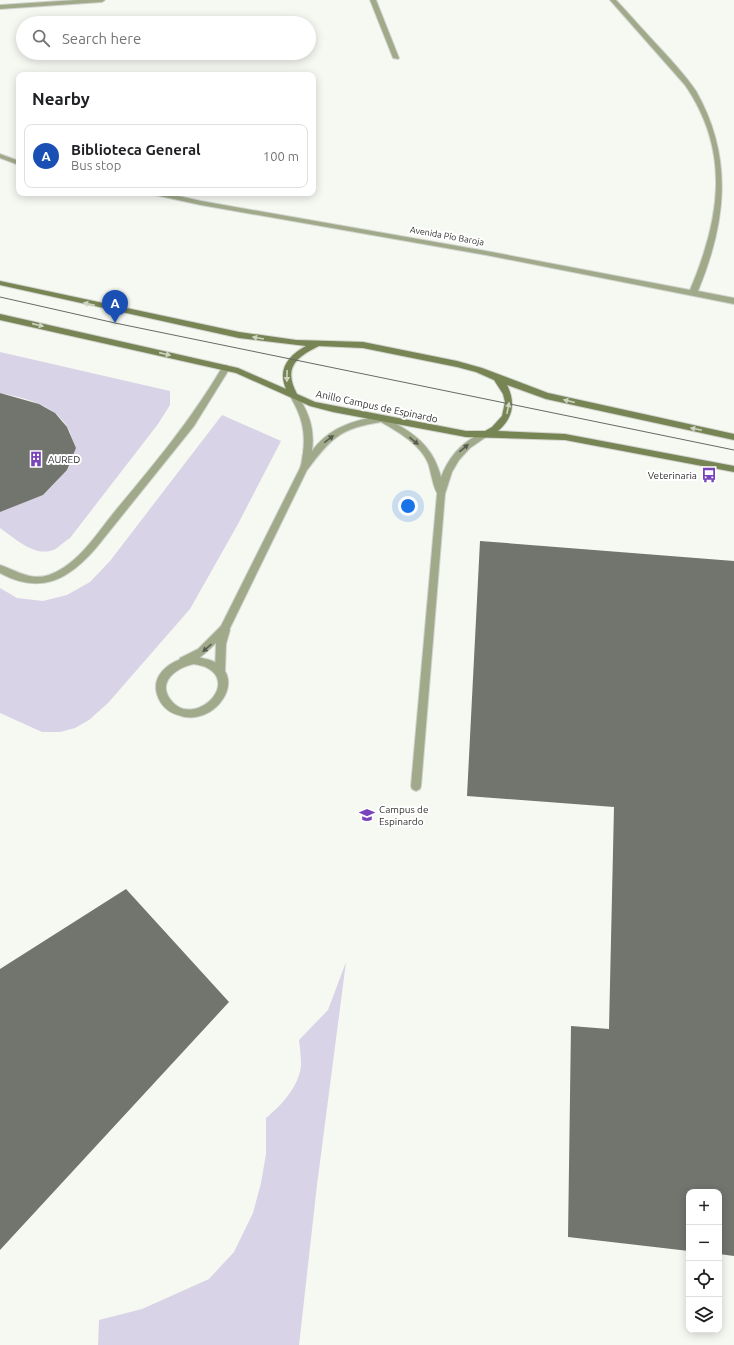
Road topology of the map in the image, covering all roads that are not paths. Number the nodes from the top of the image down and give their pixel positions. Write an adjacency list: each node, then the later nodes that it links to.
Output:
1 (102, 0): 4 (street)
2 (373, 0): 5 (street)
3 (613, 0): 10 (street)
4 (0, 7)
5 (396, 58)
6 (0, 156): 7 (street)
7 (16, 162)
8 (169, 196): 10 (street, Avenida Pío Baroja)
9 (0, 283): 13 (main road, one-way to 9)
10 (693, 293): 11 (street, Avenida Pío Baroja)
11 (734, 301)
12 (0, 317): 14 (main road, Anillo Campus de Espinardo, one-way to 14)
13 (320, 343): 15 (main road); 16 (main road, one-way to 16)
14 (226, 368): 16 (main road, Anillo Campus de Espinardo); 23 (street)
15 (495, 376): 18 (main road, one-way to 15); 19 (main road, one-way to 15)
16 (294, 396): 17 (main road, Anillo Campus de Espinardo); 20 (street)
17 (382, 419): 18 (main road, Anillo Campus de Espinardo); 20 (street, one-way to 17); 22 (street, one-way to 22)
18 (485, 434): 21 (main road, Anillo Campus de Espinardo); 22 (street, one-way to 18)
19 (734, 437)
20 (304, 468): 24 (street)
21 (734, 469)
22 (441, 494): 27 (street)
23 (0, 568)
24 (226, 628): 25 (street, one-way to 25); 26 (street)
25 (184, 661): 26 (street); 26 (street)
26 (220, 672)
27 (416, 786)

